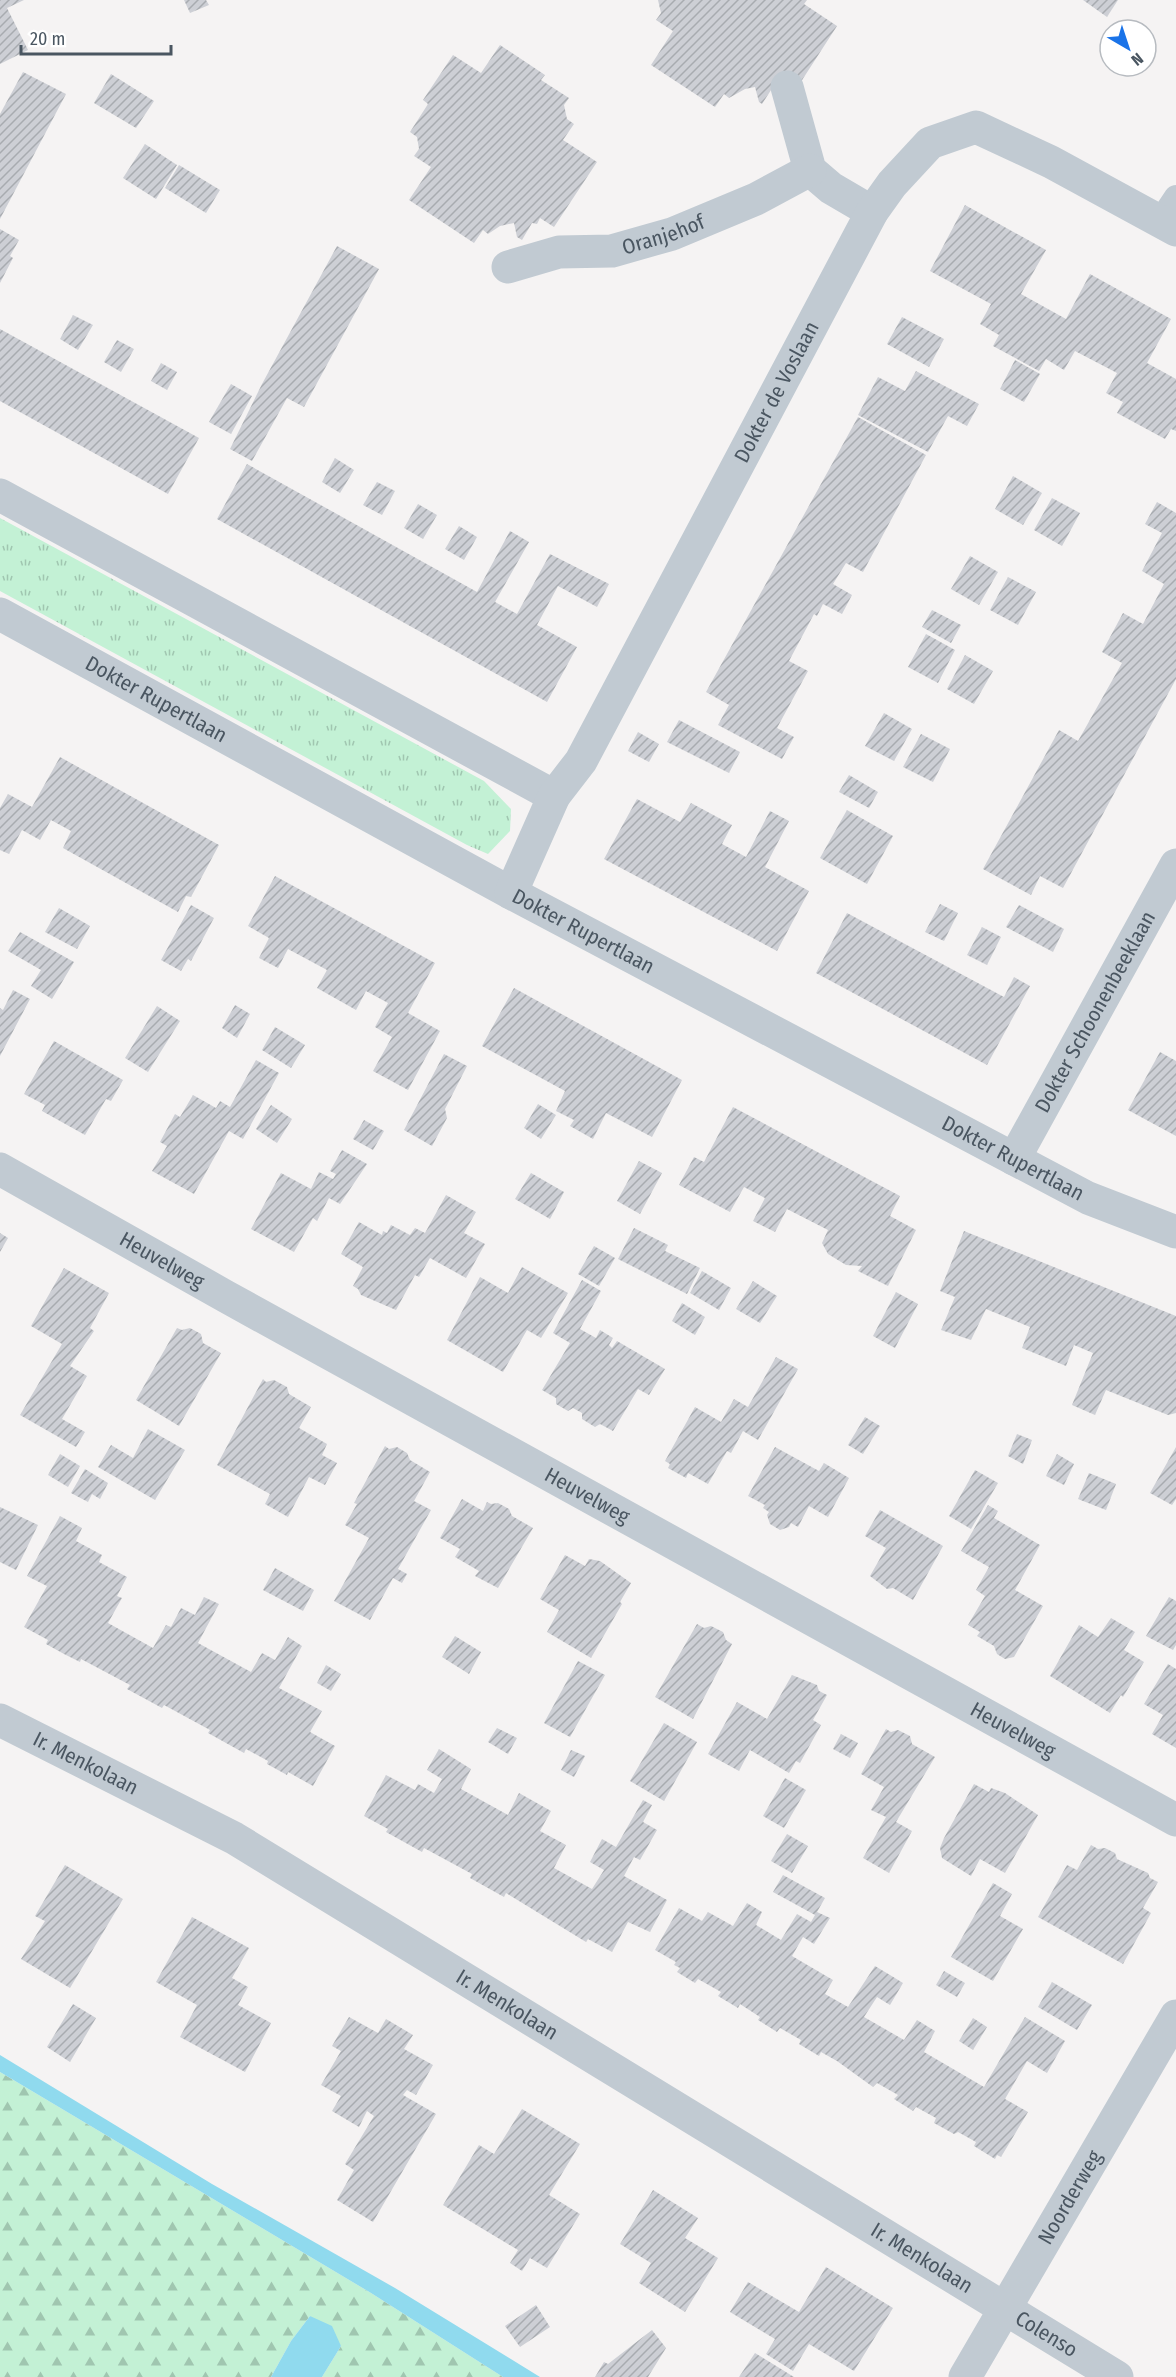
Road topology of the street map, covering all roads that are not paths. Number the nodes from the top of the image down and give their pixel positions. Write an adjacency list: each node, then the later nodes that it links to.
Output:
1 (787, 87): 2 (street)
2 (810, 170): 3 (street); 5 (street, Oranjehof)
3 (872, 212): 4 (street, Dokter de Voslaan); 8 (street, Dokter de Voslaan)
4 (1171, 216)
5 (508, 267)
6 (0, 495): 8 (street)
7 (0, 614): 10 (street, Dokter Rupertlaan)
8 (554, 796): 10 (street, Dokter de Voslaan)
9 (1176, 865): 11 (street, Dokter Schoonenbeeklaan)
10 (511, 893): 11 (street, Dokter Rupertlaan)
11 (1014, 1159): 13 (street, Dokter Rupertlaan)
12 (0, 1168): 15 (street, Heuvelweg)
13 (1176, 1232)
14 (0, 1720): 17 (street, Ir. Menkolaan)
15 (1176, 1820)
16 (1176, 2016): 17 (street, Noorderweg)
17 (1005, 2308): 18 (street, Noorderweg); 19 (street, Colenso)
18 (965, 2377)
19 (1117, 2377)

